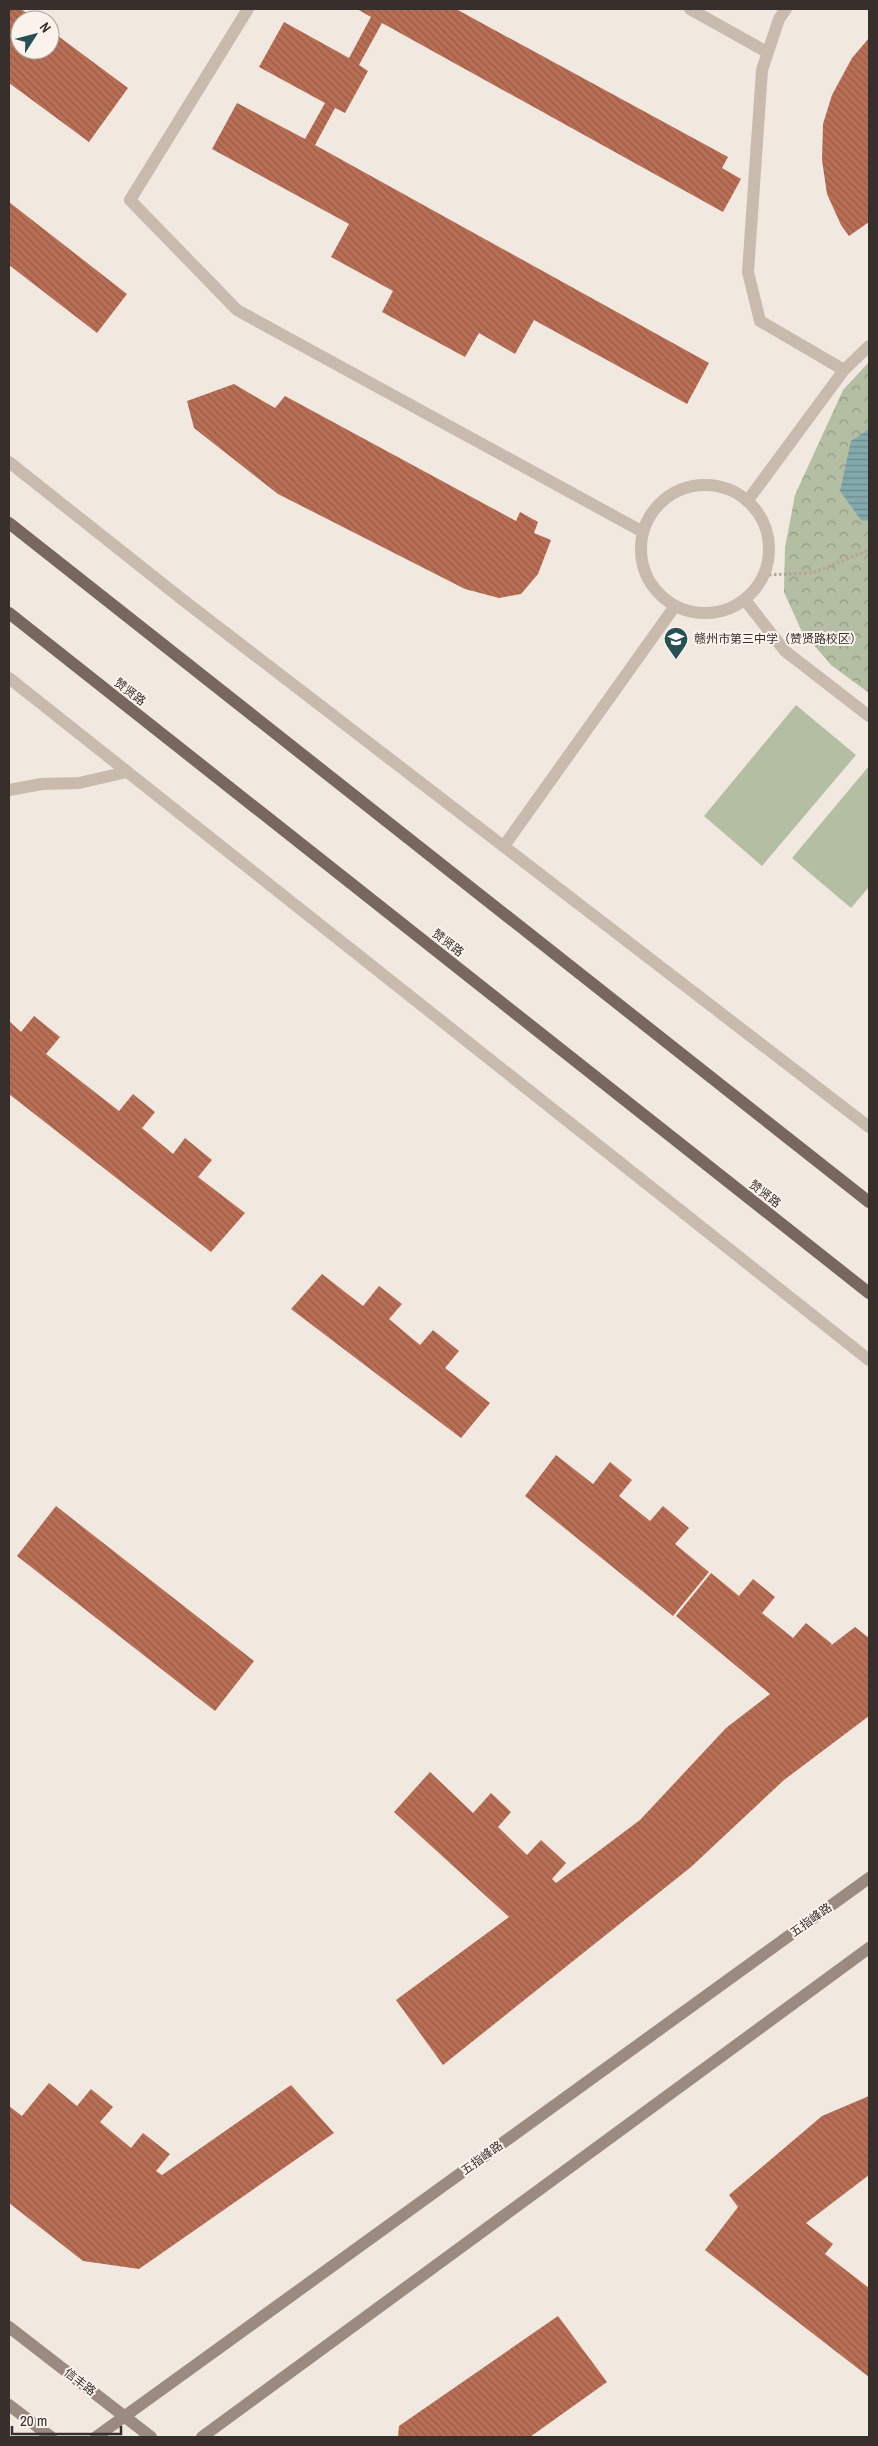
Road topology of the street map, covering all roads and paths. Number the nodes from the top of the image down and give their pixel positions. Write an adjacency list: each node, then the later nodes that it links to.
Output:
1 (248, 9): 10 (street)
2 (690, 9): 4 (street)
3 (786, 9): 4 (street)
4 (767, 52): 6 (street)
5 (869, 346): 6 (street)
6 (844, 370): 8 (street)
7 (9, 462): 20 (street)
8 (748, 500): 10 (street); 12 (street)
9 (9, 523): 22 (main road)
10 (643, 532): 14 (street)
11 (869, 550): 12 (path)
12 (764, 575): 13 (street)
13 (745, 600): 14 (street); 17 (street)
14 (675, 606): 20 (street)
15 (9, 614): 23 (main road, 赞贤路)
16 (9, 678): 18 (street)
17 (869, 716)
18 (127, 772): 19 (street); 24 (street)
19 (9, 790)
20 (504, 846): 21 (street)
21 (869, 1127)
22 (869, 1202)
23 (869, 1293)
24 (869, 1360)
25 (869, 1878): 29 (main road, 五指峰路)
26 (869, 1948): 33 (main road)
27 (9, 2327): 29 (main road, 信丰路)
28 (9, 2405): 30 (main road)
29 (124, 2417): 31 (main road, 五指峰路); 32 (main road, 信丰路)
30 (50, 2437)
31 (96, 2437)
32 (151, 2437)
33 (202, 2437)

